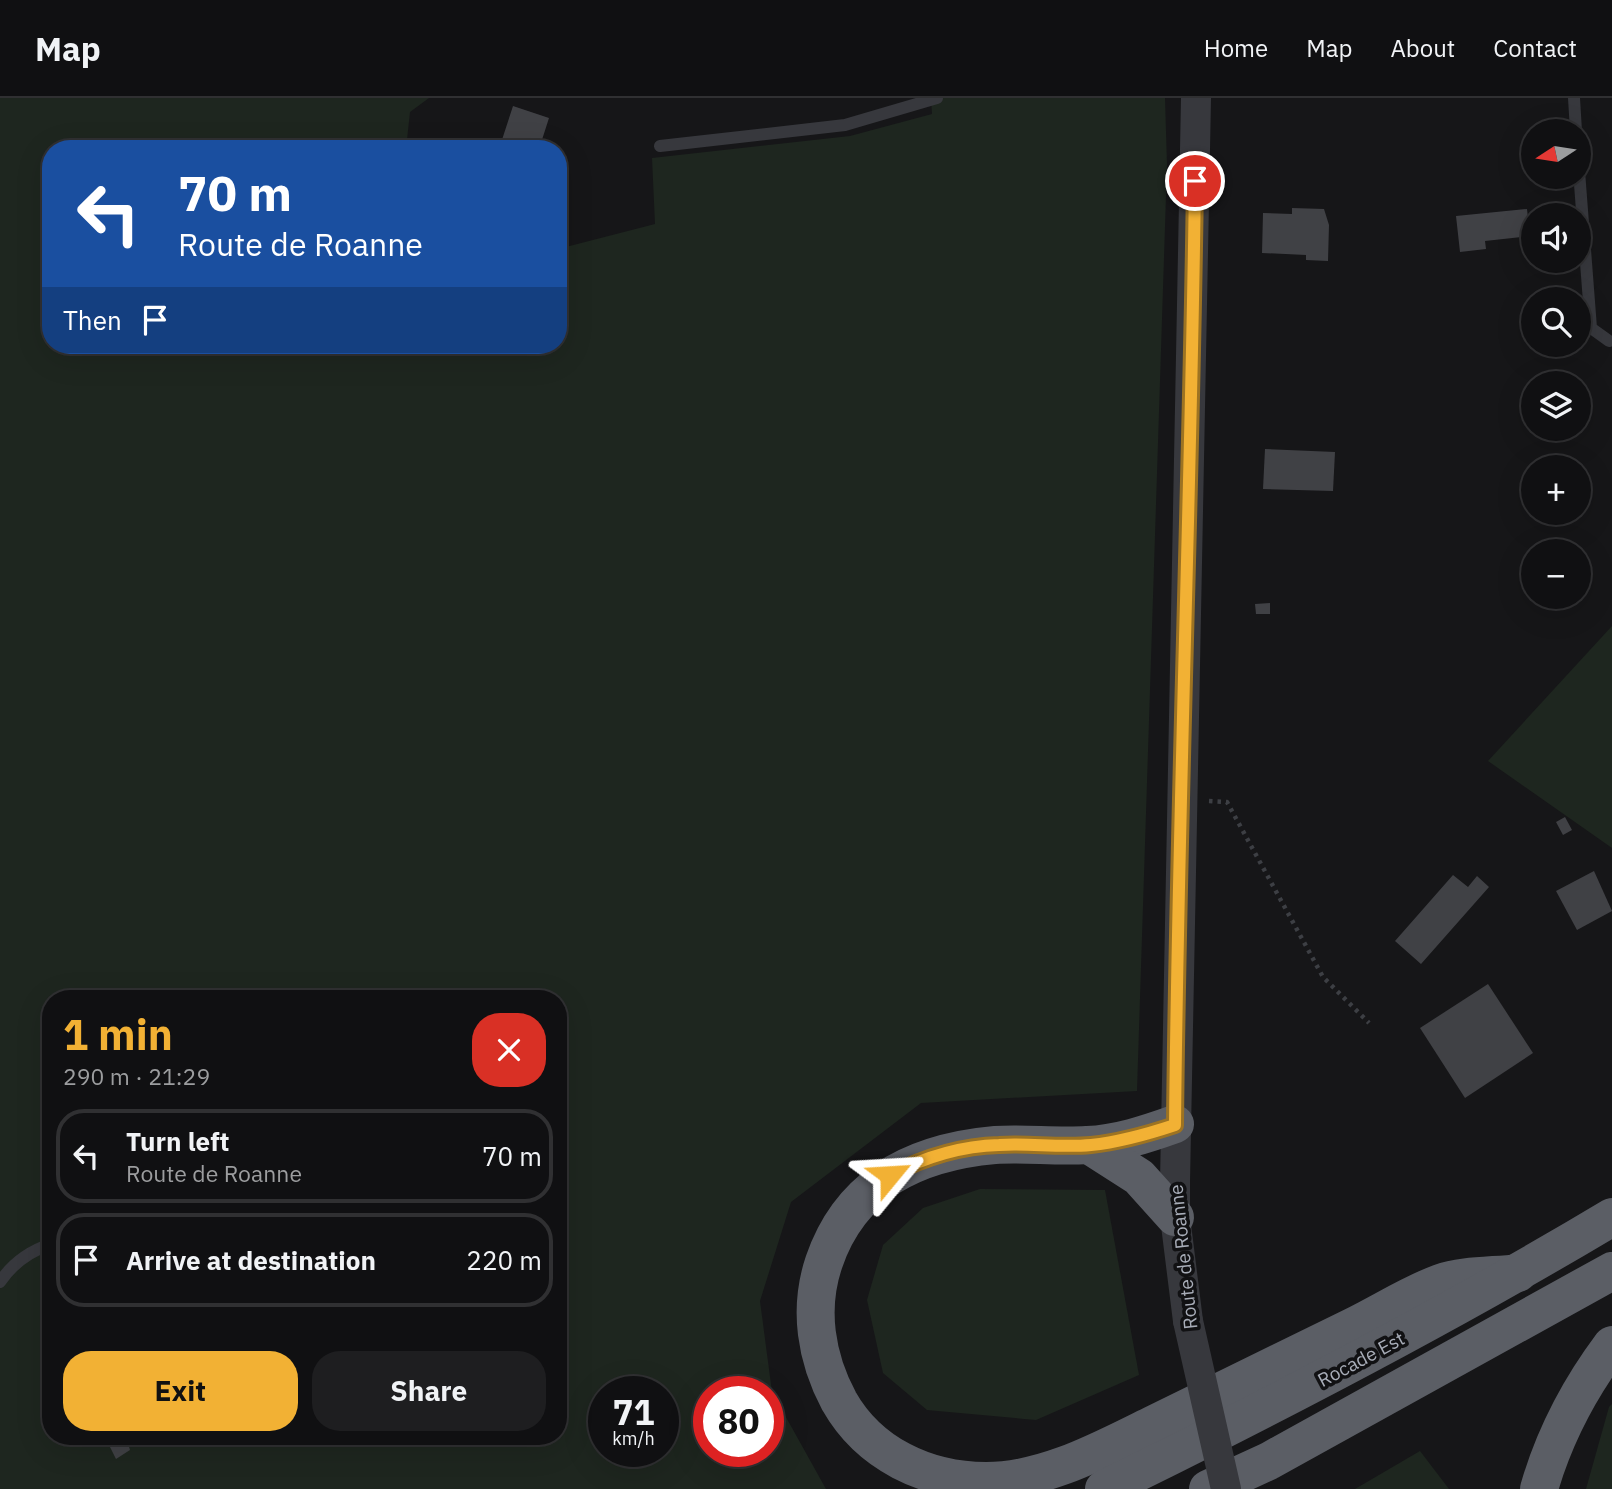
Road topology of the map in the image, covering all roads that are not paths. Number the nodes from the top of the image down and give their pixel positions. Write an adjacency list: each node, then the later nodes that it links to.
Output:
1 (937, 98): 5 (lane)
2 (1196, 98): 8 (street, Route de Roanne)
3 (1574, 98): 4 (lane)
4 (1575, 119)
5 (660, 146)
6 (1580, 189): 7 (lane)
7 (1609, 341)
8 (1175, 1125): 9 (highway); 10 (street, Route de Roanne)
9 (1090, 1145): 10 (highway); 14 (highway)
10 (1175, 1217): 19 (street, Route de Roanne, bridge)
11 (1612, 1217): 14 (highway, Rocade Est)
12 (42, 1247): 15 (lane)
13 (1612, 1271): 18 (highway)
14 (1518, 1273): 17 (highway, Rocade Est)
15 (0, 1282)
16 (1612, 1345): 20 (highway)
17 (1104, 1489)
18 (1208, 1489)
19 (1226, 1489)
20 (1539, 1489)

